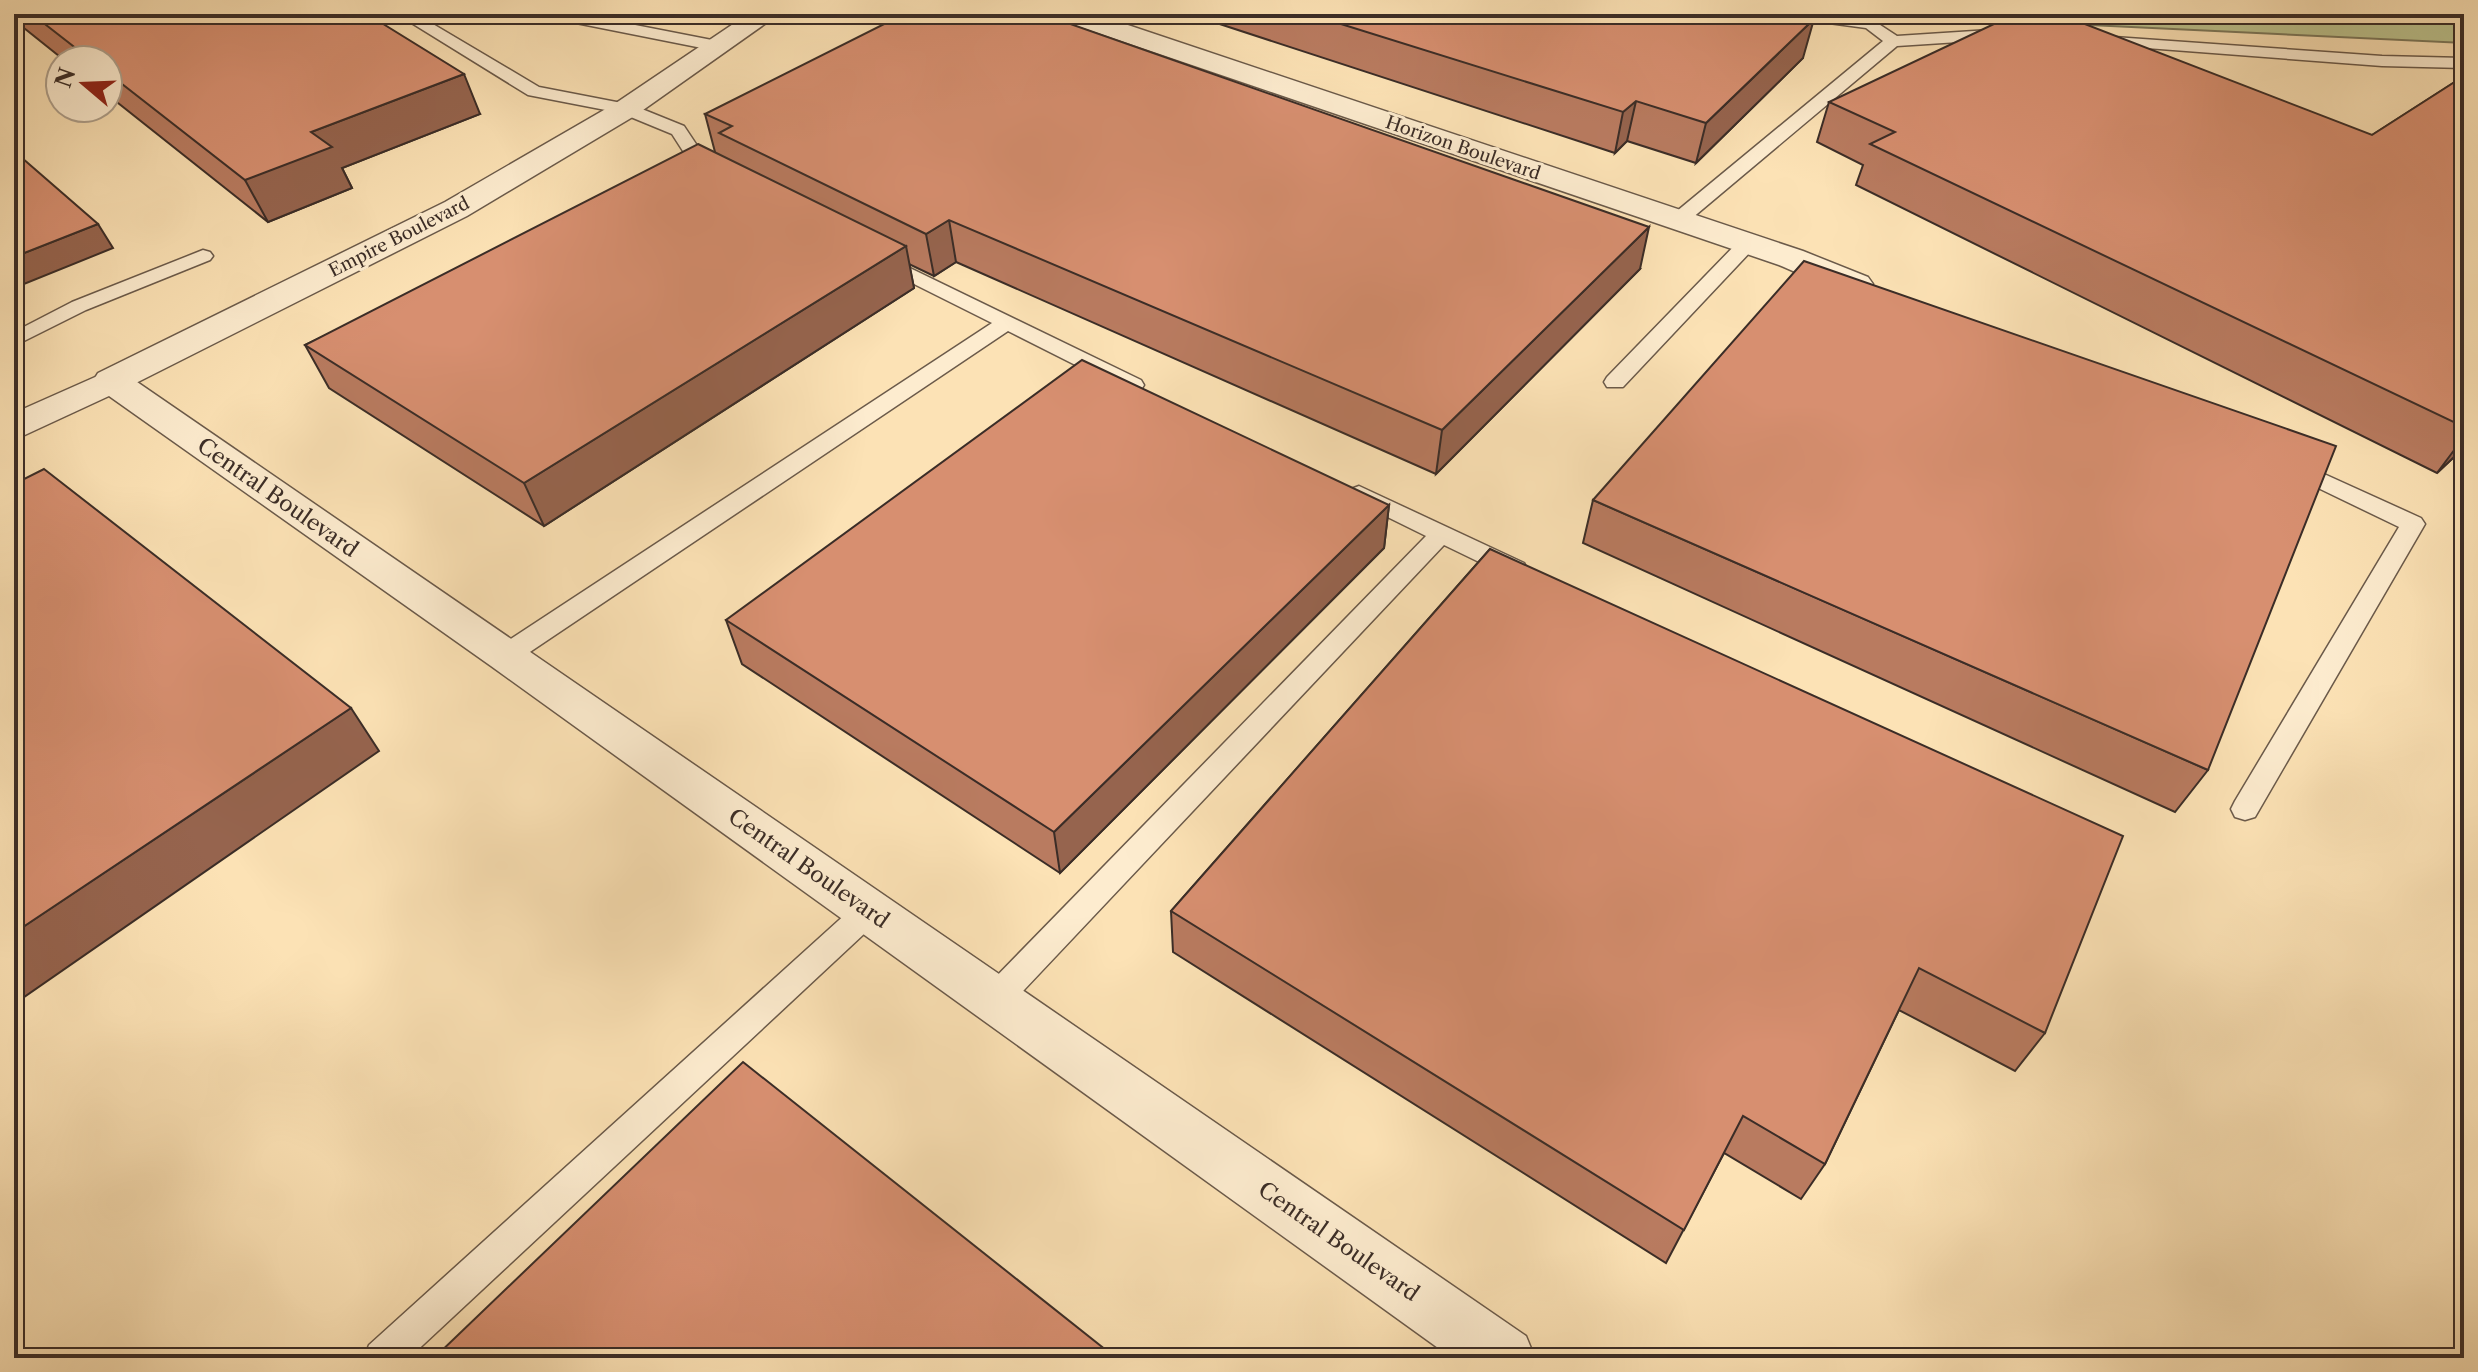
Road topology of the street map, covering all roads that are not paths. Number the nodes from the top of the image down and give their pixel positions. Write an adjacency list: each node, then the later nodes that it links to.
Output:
1 (405, 14): 11 (lane)
2 (556, 14): 9 (lane)
3 (766, 14): 9 (street, Empire Boulevard)
4 (1069, 14): 13 (street, Horizon Boulevard)
5 (1799, 14): 8 (lane)
6 (2020, 35): 8 (lane)
7 (2083, 40): 10 (lane)
8 (1893, 41): 13 (lane)
9 (717, 46): 11 (street, Empire Boulevard)
10 (2464, 63)
11 (626, 109): 12 (lane); 20 (street, Empire Boulevard)
12 (733, 186)
13 (1678, 220): 14 (street, Horizon Boulevard)
14 (1747, 244): 17 (street, Horizon Boulevard); 21 (lane)
15 (856, 247): 18 (lane)
16 (203, 256): 19 (lane)
17 (1863, 287)
18 (1006, 323): 22 (lane); 28 (lane)
19 (14, 340)
20 (111, 381): 23 (street, Empire Boulevard); 28 (street, Central Boulevard)
21 (1615, 382)
22 (1160, 398)
23 (14, 428)
24 (2275, 459): 29 (lane)
25 (1343, 486): 26 (lane)
26 (1441, 534): 27 (lane); 31 (lane)
27 (1540, 581)
28 (506, 655): 30 (street, Central Boulevard)
29 (2245, 809)
30 (869, 911): 31 (street, Central Boulevard); 32 (lane)
31 (995, 999): 33 (street, Central Boulevard)
32 (382, 1358)
33 (1504, 1358)

